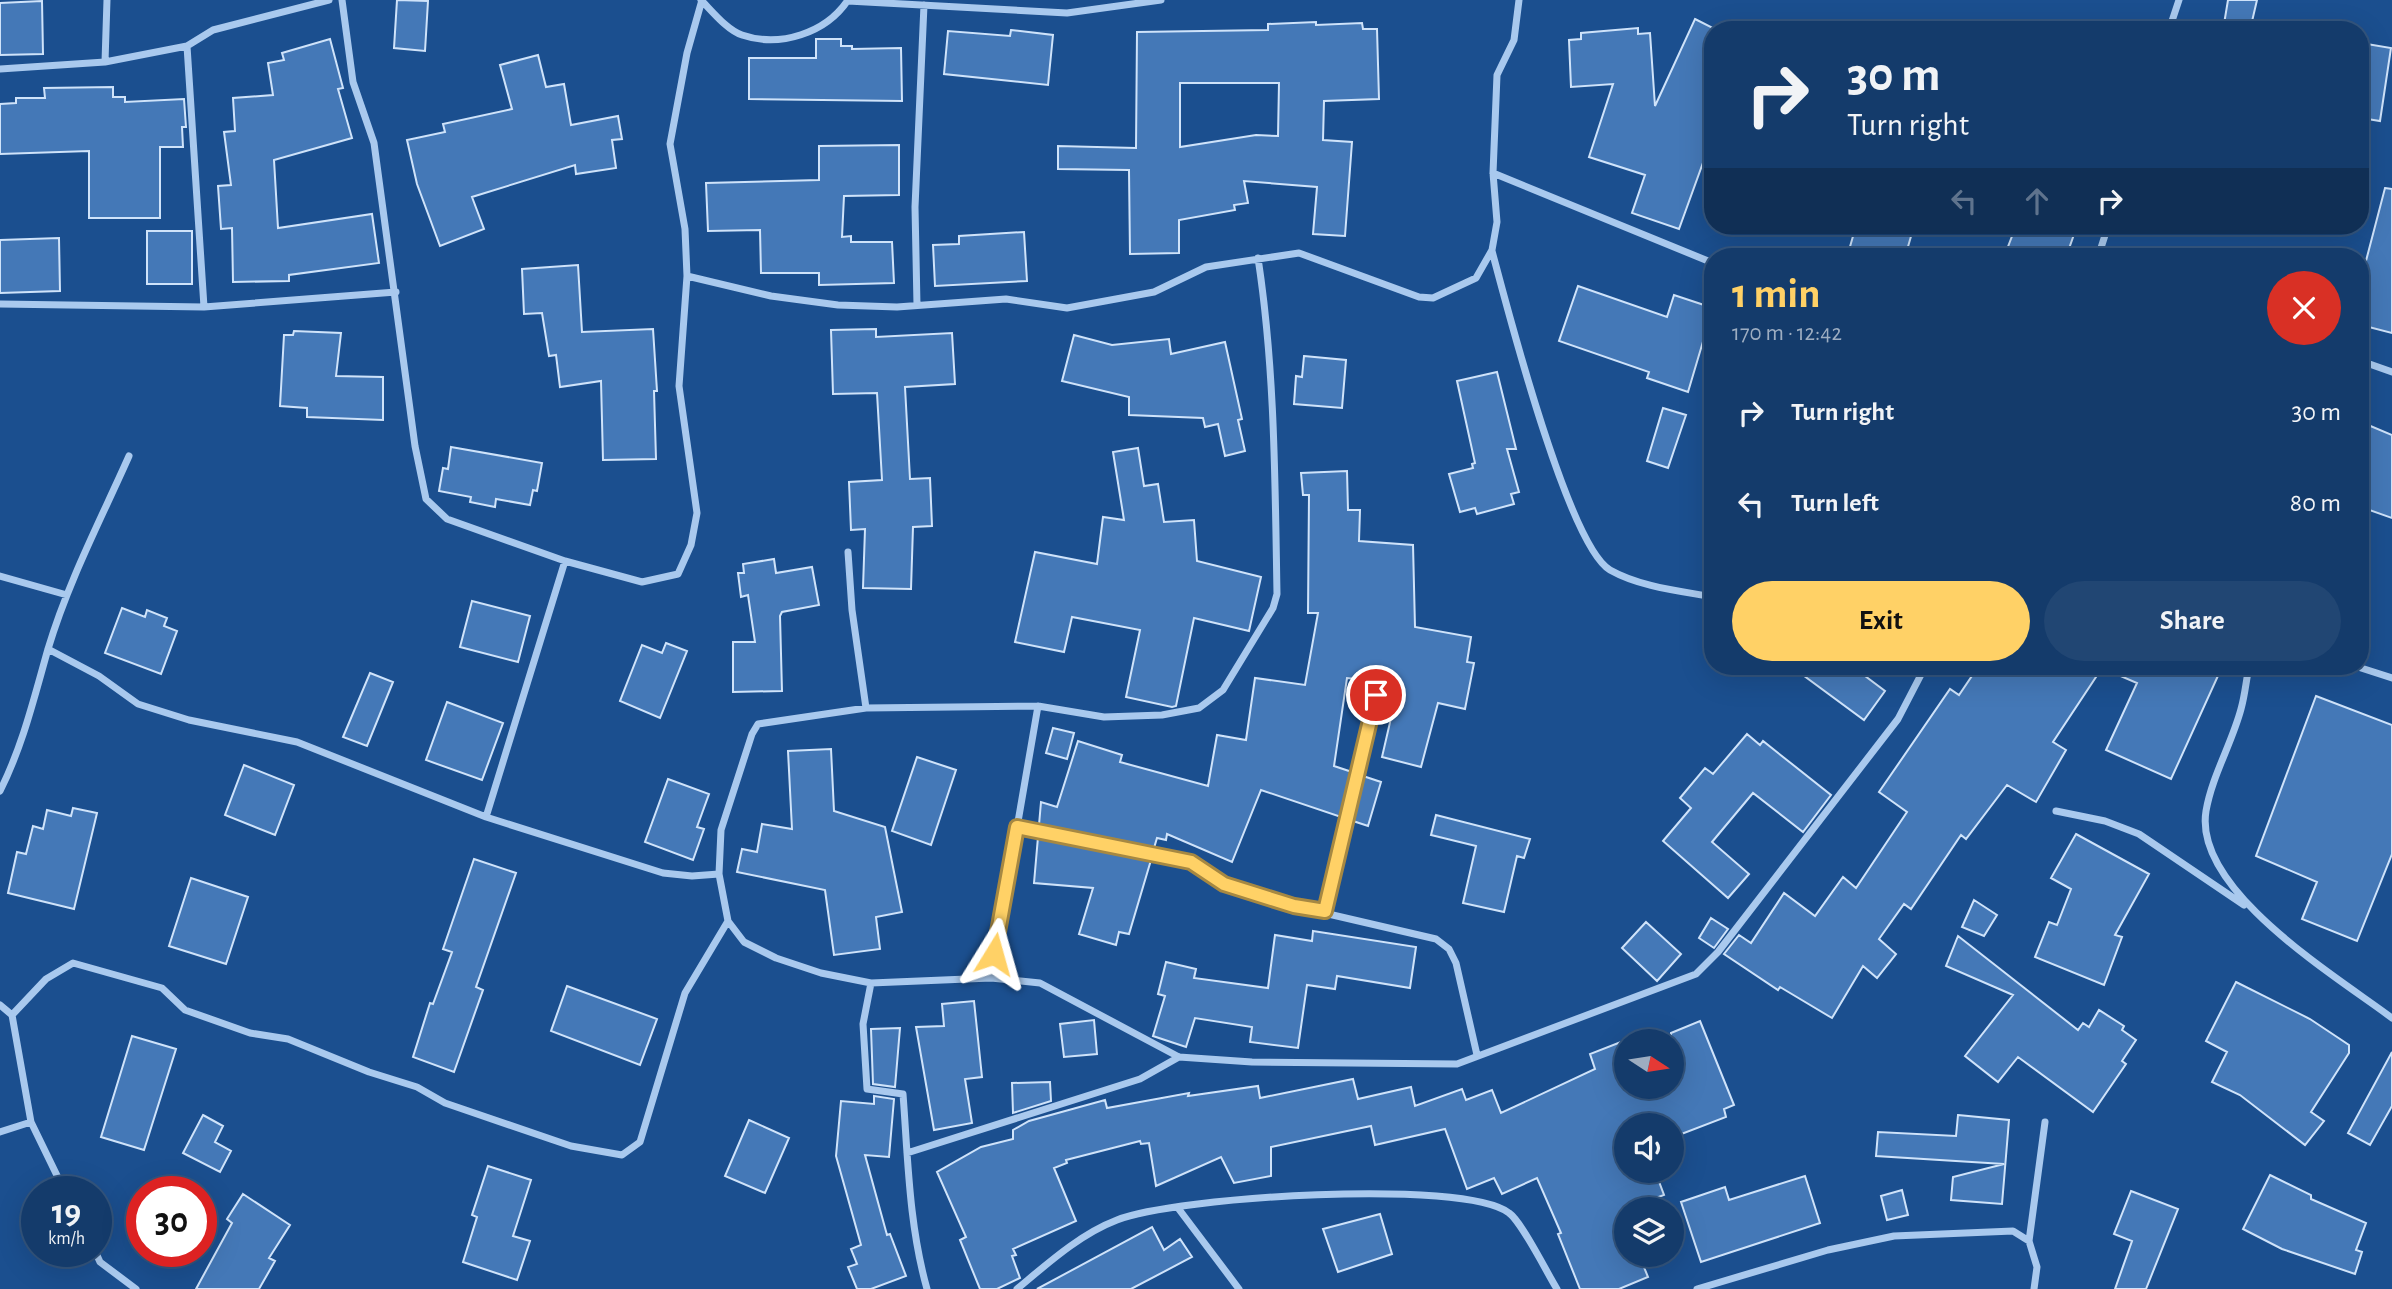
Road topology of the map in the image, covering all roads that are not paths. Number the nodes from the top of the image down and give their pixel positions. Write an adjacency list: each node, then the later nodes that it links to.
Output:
1 (107, 0): 12 (street)
2 (329, 0): 11 (street)
3 (342, 0): 19 (street)
4 (701, 0): 5 (street); 18 (street)
5 (848, 0): 9 (street)
6 (1161, 0): 9 (street)
7 (1519, 0): 14 (street)
8 (2179, 0): 10 (street)
9 (924, 5): 21 (street)
10 (2172, 21)
11 (187, 46): 12 (street); 22 (street)
12 (105, 62): 13 (street)
13 (0, 69)
14 (1493, 173): 15 (street); 17 (street)
15 (1492, 250): 16 (street); 30 (street)
16 (1258, 258): 21 (street); 37 (street)
17 (1704, 259)
18 (687, 276): 21 (street); 27 (street)
19 (396, 292): 22 (street); 27 (street)
20 (0, 304): 22 (street)
21 (918, 306)
22 (204, 307)
23 (2369, 363): 24 (street)
24 (2392, 372)
25 (129, 456): 29 (street)
26 (848, 552): 38 (street)
27 (565, 561): 41 (street)
28 (0, 576): 29 (street)
29 (67, 595): 31 (street)
30 (1704, 595)
31 (48, 649): 39 (street); 41 (street)
32 (2369, 671): 35 (street)
33 (1921, 675): 52 (street)
34 (2247, 675): 44 (street)
35 (2392, 678)
36 (1376, 695): 45 (street)
37 (1038, 706): 38 (street); 42 (street)
38 (866, 708): 43 (street)
39 (0, 791)
40 (2056, 811): 44 (street)
41 (486, 817): 43 (street)
42 (1017, 827): 45 (street); 47 (street)
43 (719, 874): 46 (street)
44 (2248, 907): 51 (street)
45 (1325, 911): 52 (street)
46 (728, 921): 48 (street); 50 (street)
47 (991, 978): 48 (street); 53 (street)
48 (871, 983): 57 (street)
49 (0, 1005): 50 (street)
50 (12, 1014): 54 (street)
51 (2392, 1017)
52 (1477, 1055): 53 (street)
53 (1179, 1057): 57 (street)
54 (31, 1122): 56 (street); 58 (street)
55 (2045, 1122): 60 (street)
56 (0, 1132)
57 (907, 1153): 63 (street)
58 (57, 1176)
59 (1178, 1208): 64 (street); 65 (street); 66 (street)
60 (2029, 1241): 67 (street); 68 (street)
61 (106, 1267): 62 (street)
62 (131, 1288)
63 (927, 1289)
64 (1017, 1289)
65 (1239, 1289)
66 (1557, 1289)
67 (1697, 1289)
68 (2034, 1289)

